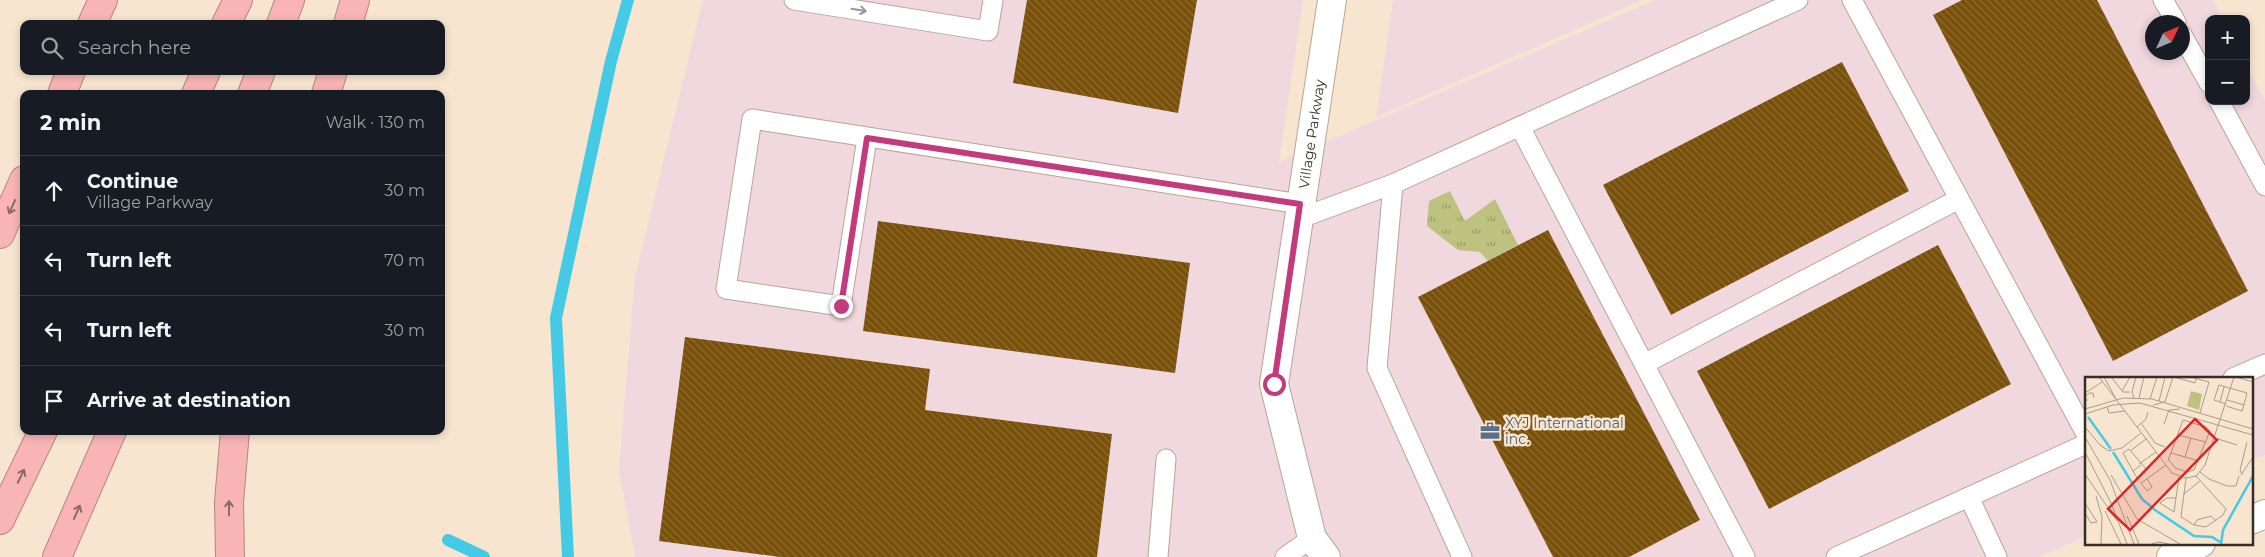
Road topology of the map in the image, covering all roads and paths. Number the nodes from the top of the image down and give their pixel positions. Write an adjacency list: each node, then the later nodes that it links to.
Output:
1 (103, 0): 12 (highway)
2 (238, 0): 13 (highway)
3 (290, 0): 14 (highway)
4 (355, 0): 15 (highway)
5 (794, 0): 6 (lane, one-way to 6)
6 (993, 0)
7 (1332, 0): 33 (street, Village Parkway)
8 (1798, 0): 27 (lane)
9 (1852, 0): 32 (lane)
10 (2163, 0): 11 (lane)
11 (2172, 15)
12 (94, 20)
13 (228, 20)
14 (282, 20)
15 (349, 20)
16 (2190, 49): 21 (lane)
17 (69, 75): 22 (highway)
18 (204, 75): 23 (highway)
19 (259, 75): 24 (highway)
20 (332, 75): 25 (highway)
21 (2205, 76)
22 (64, 90)
23 (198, 90)
24 (254, 90)
25 (327, 90)
26 (2221, 105): 30 (lane)
27 (1520, 126): 29 (lane); 35 (lane)
28 (867, 138): 28 (lane); 33 (lane)
29 (1393, 184): 33 (lane); 54 (lane)
30 (2265, 186)
31 (20, 189): 34 (highway, one-way to 34)
32 (1960, 199): 35 (lane); 38 (lane)
33 (1299, 212): 49 (street, Village Parkway)
34 (0, 234)
35 (1644, 364): 55 (lane)
36 (2265, 364): 37 (lane)
37 (2235, 377)
38 (2085, 432)
39 (41, 435): 46 (highway, one-way to 39)
40 (110, 435): 50 (highway, one-way to 40)
41 (235, 435): 51 (highway, one-way to 41)
42 (2085, 444): 44 (lane)
43 (1166, 459): 52 (lane)
44 (1969, 497): 56 (lane); 57 (lane)
45 (2265, 514): 47 (street)
46 (0, 520)
47 (2252, 520)
48 (2199, 544): 58 (street)
49 (1319, 548): 53 (lane)
50 (57, 557)
51 (230, 557)
52 (1158, 557)
53 (1285, 557)
54 (1462, 557)
55 (1745, 557)
56 (1836, 557)
57 (1997, 557)
58 (2171, 557)

